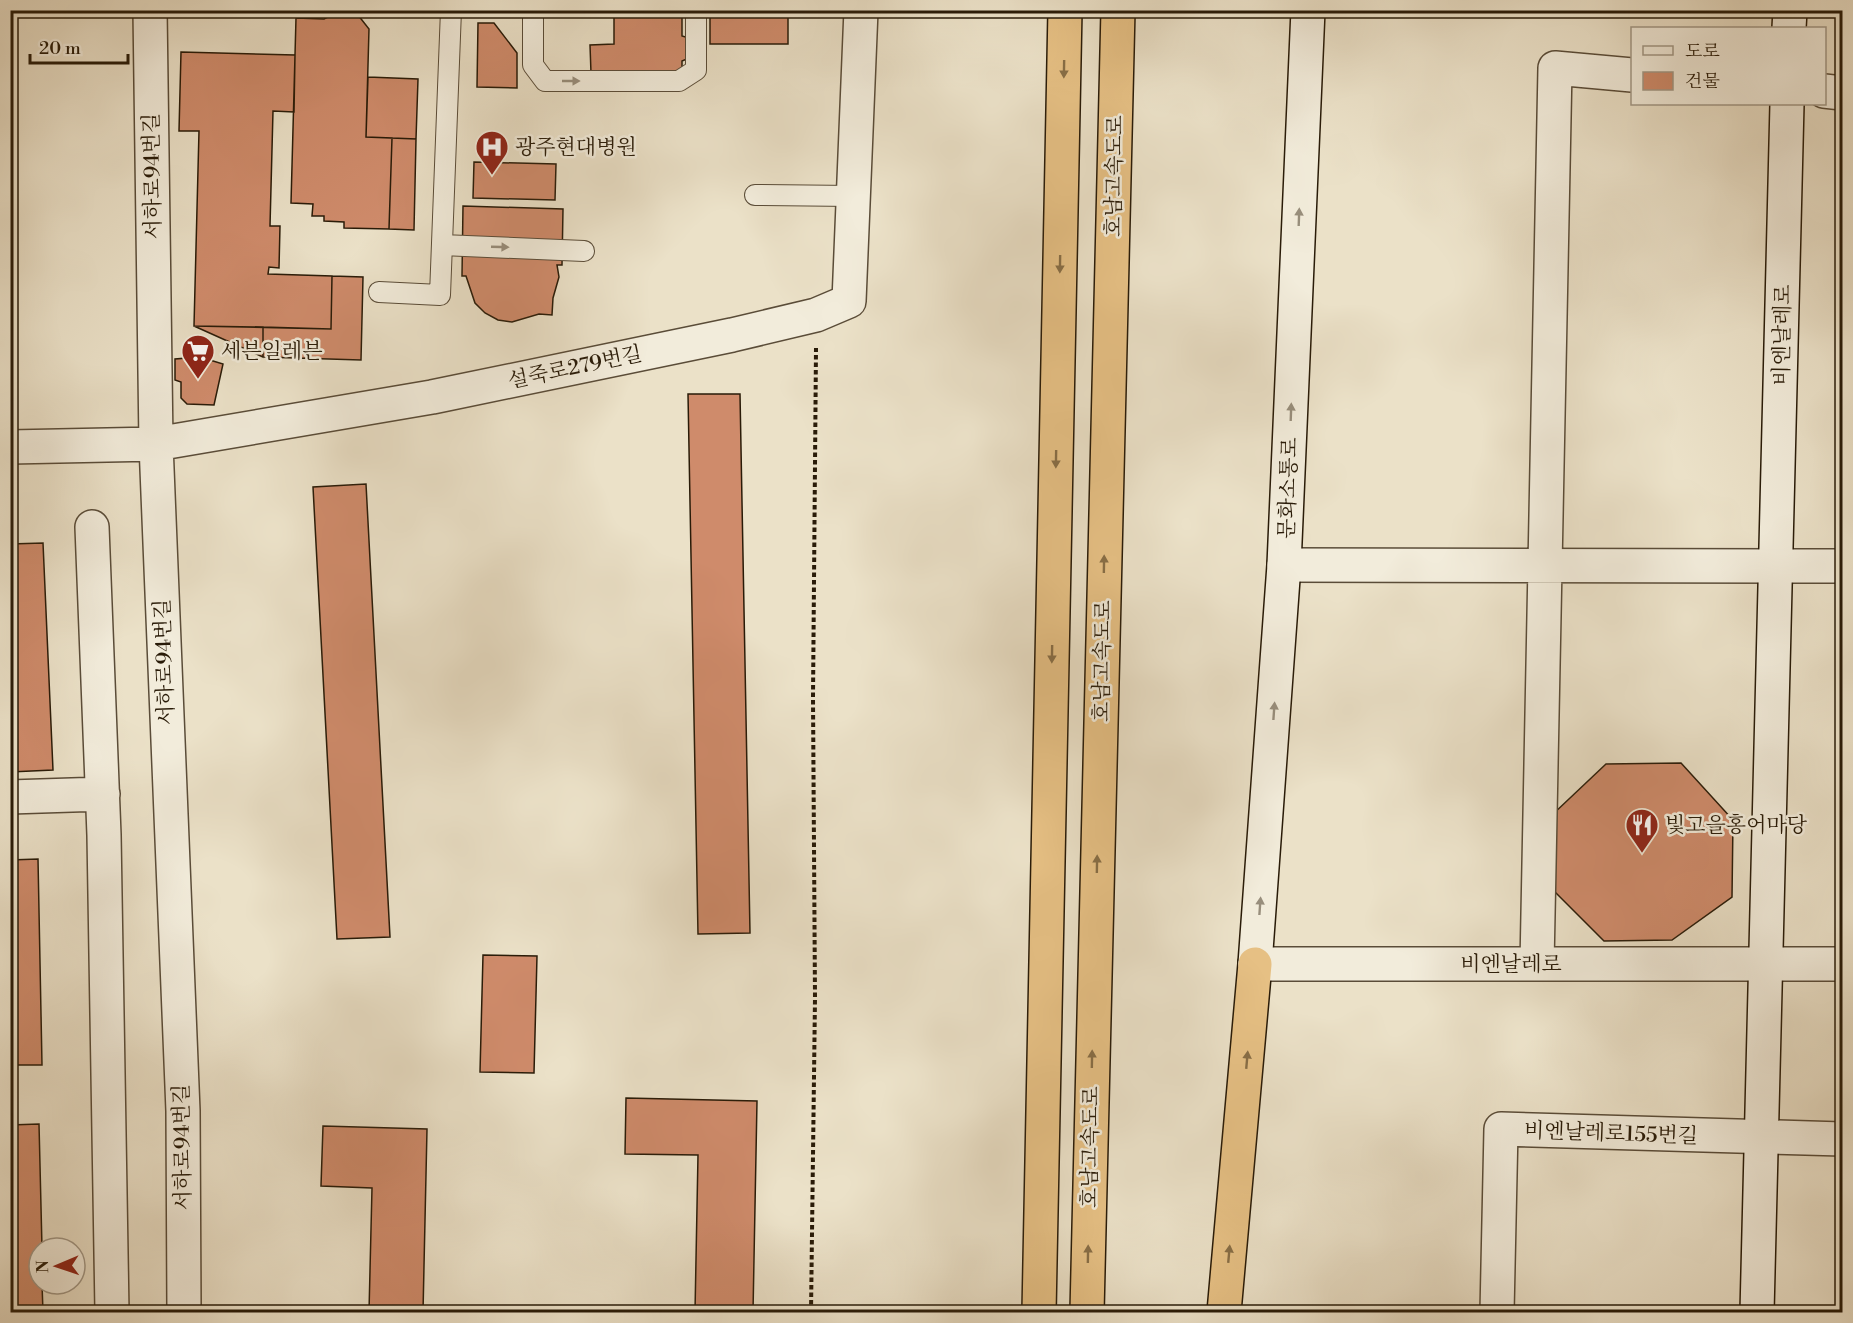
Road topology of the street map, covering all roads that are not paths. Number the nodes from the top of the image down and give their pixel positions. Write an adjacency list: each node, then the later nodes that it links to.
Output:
1 (150, 10): 20 (street, 서하로94번길)
2 (451, 10): 17 (lane)
3 (533, 10): 4 (lane, one-way to 4)
4 (696, 10)
5 (861, 10): 16 (street, 설죽로279번길)
6 (1065, 10): 37 (highway, one-way to 37)
7 (1119, 10): 38 (highway, 호남고속도로, one-way to 7)
8 (1308, 10): 23 (street, 문화소통로, one-way to 8)
9 (1790, 10): 10 (street)
10 (1789, 27)
11 (1631, 75): 24 (street)
12 (1826, 92): 13 (street)
13 (1842, 93)
14 (1787, 105): 25 (street, 비엔날레로)
15 (755, 195): 16 (lane)
16 (853, 196): 20 (street, 설죽로279번길)
17 (441, 245): 18 (lane, one-way to 18); 19 (lane)
18 (584, 251)
19 (379, 292)
20 (156, 444): 21 (street, 설죽로279번길); 36 (street, 서하로94번길)
21 (10, 447)
22 (92, 527): 27 (street)
23 (1284, 565): 24 (street); 29 (street, 문화소통로, one-way to 23)
24 (1545, 565): 25 (street); 30 (street)
25 (1776, 566): 26 (street); 31 (street, 비엔날레로)
26 (1842, 566)
27 (103, 794): 28 (street); 35 (street)
28 (10, 796)
29 (1255, 964): 30 (street, 비엔날레로); 39 (highway, one-way to 29)
30 (1537, 964): 31 (street, 비엔날레로)
31 (1766, 964): 32 (street, 비엔날레로); 33 (street, 비엔날레로)
32 (1842, 964)
33 (1760, 1138): 34 (street); 40 (street, 비엔날레로155번길); 41 (street, 비엔날레로)
34 (1842, 1139)
35 (112, 1312)
36 (184, 1312)
37 (1039, 1312)
38 (1087, 1312)
39 (1224, 1312)
40 (1497, 1312)
41 (1757, 1312)

